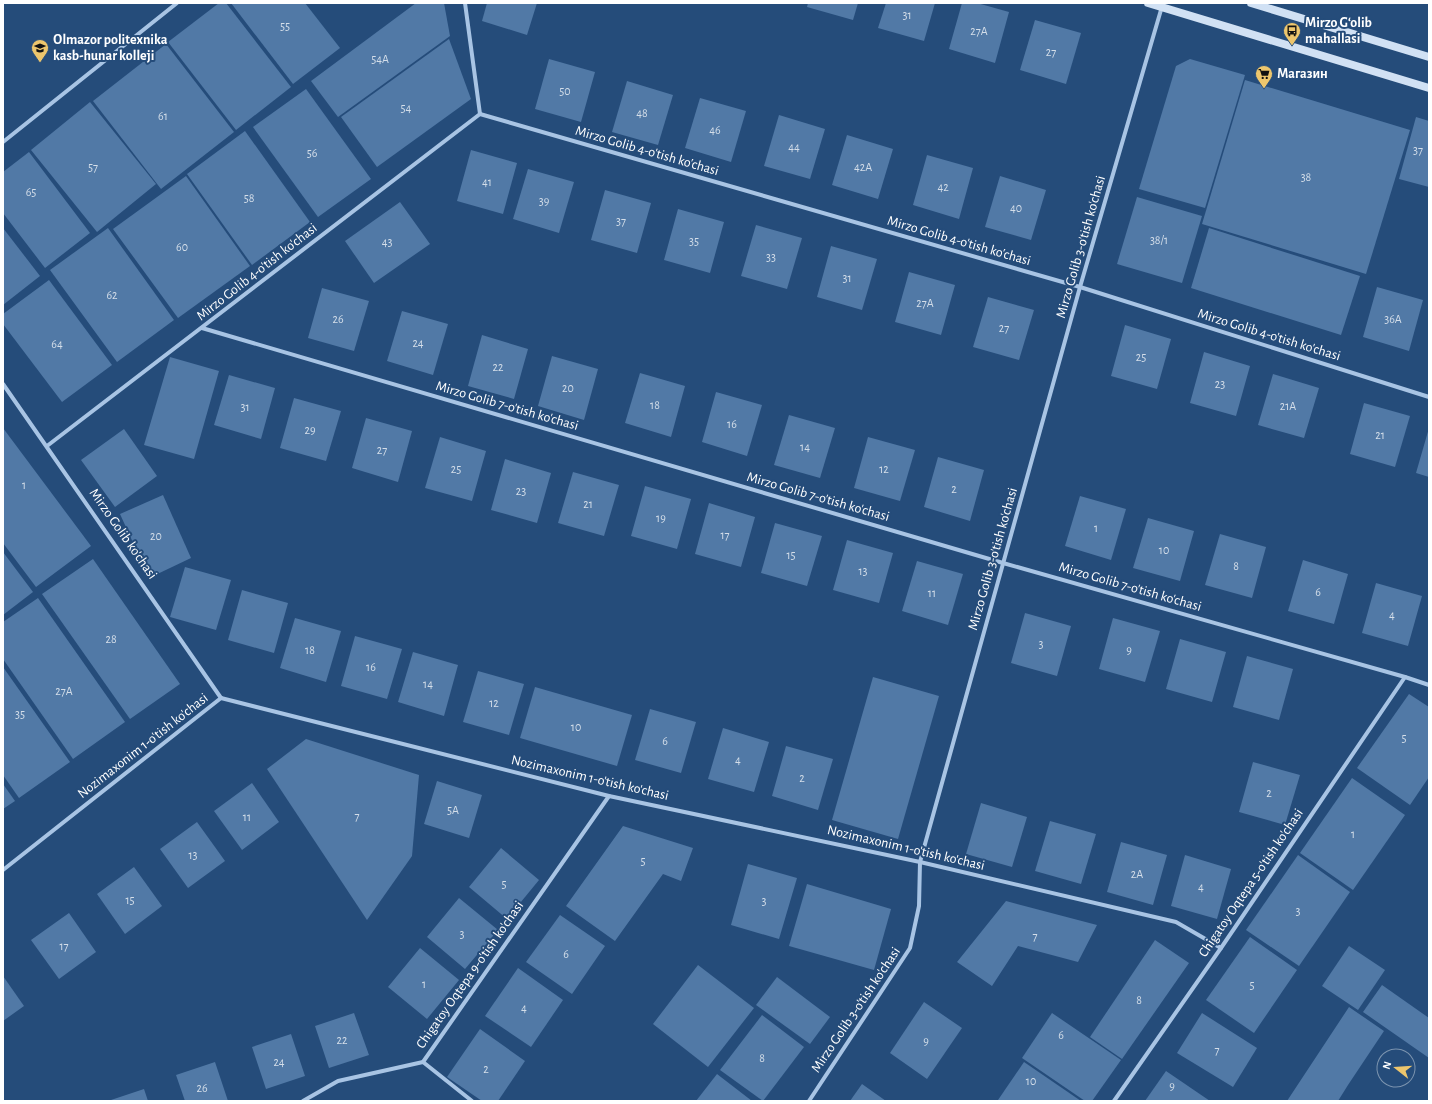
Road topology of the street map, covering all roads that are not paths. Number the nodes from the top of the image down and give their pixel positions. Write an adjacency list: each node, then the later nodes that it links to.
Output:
1 (177, 3): 9 (street)
2 (465, 3): 8 (street)
3 (1148, 3): 5 (main road)
4 (1251, 3): 6 (main road)
5 (1162, 5): 7 (main road); 10 (street, Mirzo Golib 3-o'tish ko'chasi)
6 (1429, 57)
7 (1429, 88)
8 (480, 114): 10 (street, Mirzo Golib 4-o'tish ko'chasi); 11 (street, Mirzo Golib 4-o'tish ko'chasi)
9 (3, 142)
10 (1080, 287): 13 (street, Mirzo Golib 4-o'tish ko'chasi); 15 (street, Mirzo Golib 3-o'tish ko'chasi)
11 (202, 328): 14 (street, Mirzo Golib 4-o'tish ko'chasi); 15 (street, Mirzo Golib 7-o'tish ko'chasi)
12 (3, 384): 14 (street, Mirzo Golib ko'chasi)
13 (1429, 397)
14 (47, 446): 18 (street, Mirzo Golib ko'chasi)
15 (1003, 563): 16 (street, Mirzo Golib 7-o'tish ko'chasi); 20 (street, Mirzo Golib 3-o'tish ko'chasi)
16 (1404, 677): 17 (street, Mirzo Golib 7-o'tish ko'chasi); 22 (street, Chigatoy Oqtepa 5-o'tish ko'chasi)
17 (1429, 686)
18 (221, 698): 19 (street, Nozimaxonim 1-o'tish ko'chasi); 21 (street, Nozimaxonim 1-o'tish ko'chasi)
19 (609, 796): 20 (street, Nozimaxonim 1-o'tish ko'chasi); 23 (street, Chigatoy Oqtepa 9-o'tish ko'chasi)
20 (920, 862): 22 (street, Nozimaxonim 1-o'tish ko'chasi); 26 (street, Mirzo Golib 3-o'tish ko'chasi)
21 (3, 870)
22 (1221, 948): 27 (street, Chigatoy Oqtepa 5-o'tish ko'chasi)
23 (423, 1062): 24 (street, Chigatoy Oqtepa 9-o'tish ko'chasi); 25 (street)
24 (303, 1101)
25 (472, 1101)
26 (809, 1101)
27 (1114, 1101)

